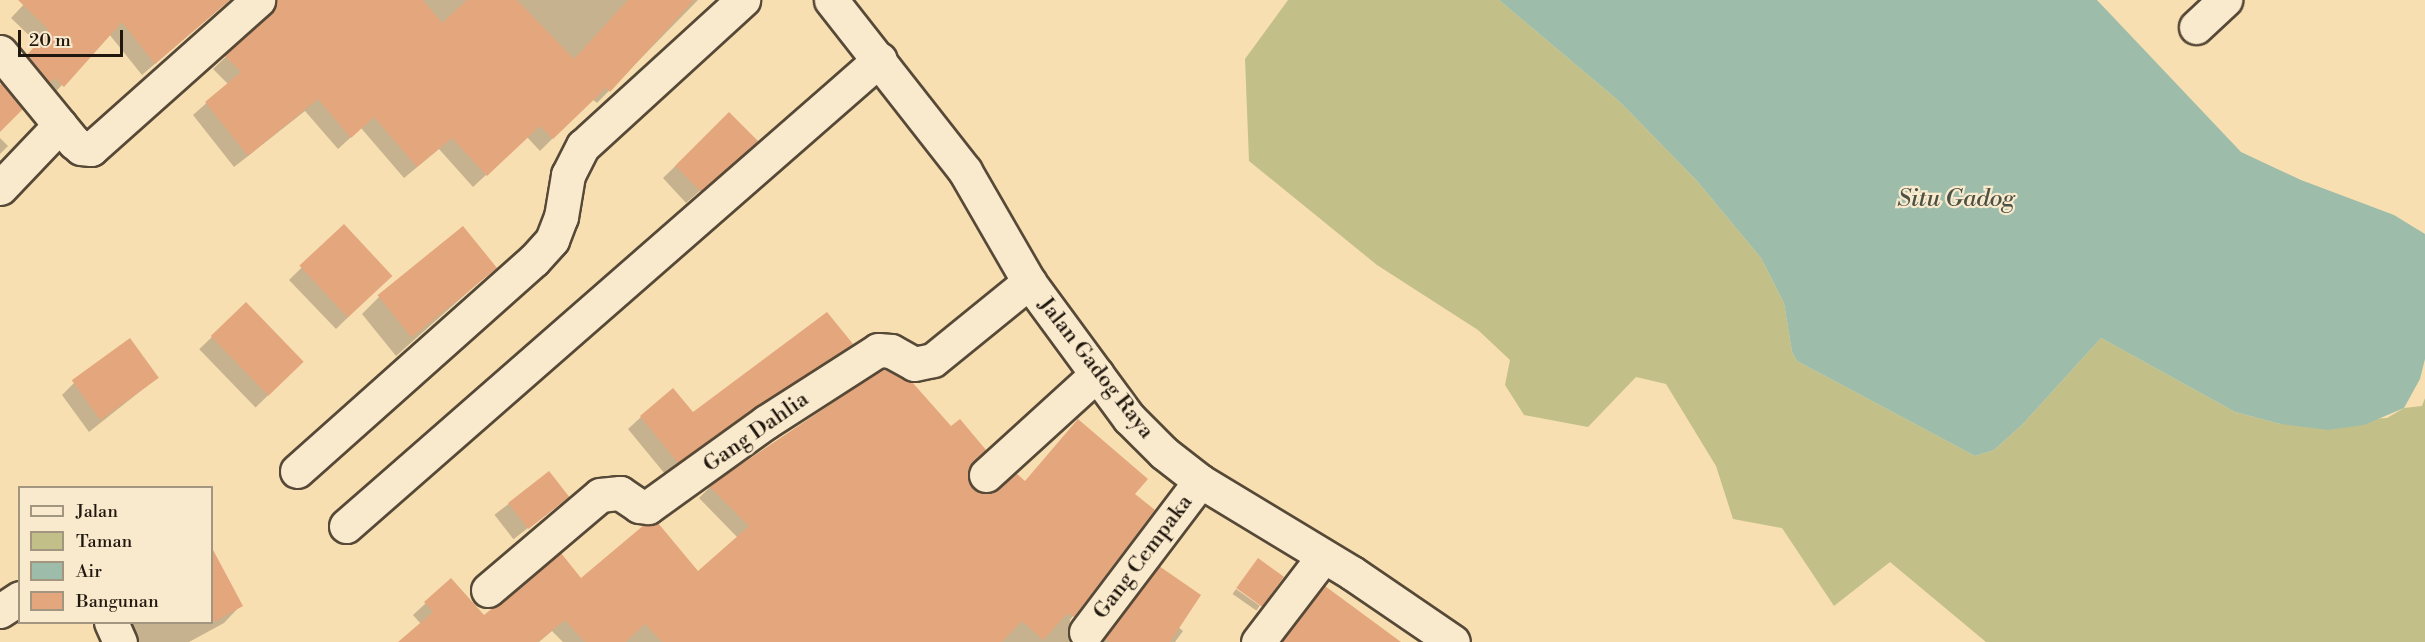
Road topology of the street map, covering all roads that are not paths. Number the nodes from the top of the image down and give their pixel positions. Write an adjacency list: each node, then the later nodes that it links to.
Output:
1 (258, 0): 8 (street)
2 (743, 0): 12 (street)
3 (831, 0): 7 (street, Jalan Gadog Raya)
4 (2225, 0): 5 (street)
5 (2196, 27)
6 (0, 52): 8 (street)
7 (880, 59): 10 (street, Jalan Gadog Raya); 15 (street)
8 (60, 125): 9 (street)
9 (0, 188)
10 (1029, 282): 11 (street, Jalan Gadog Raya); 17 (street, Gang Dahlia)
11 (1097, 374): 13 (street); 14 (street, Jalan Gadog Raya)
12 (297, 471)
13 (986, 474)
14 (1200, 481): 16 (street, Jalan Gadog Raya); 21 (street, Gang Cempaka)
15 (346, 526)
16 (1323, 557): 23 (street); 24 (street, Jalan Gadog Raya)
17 (488, 590)
18 (18, 599): 19 (street)
19 (0, 611)
20 (112, 624): 22 (street)
21 (1086, 632)
22 (120, 642)
23 (1258, 642)
24 (1453, 642)

